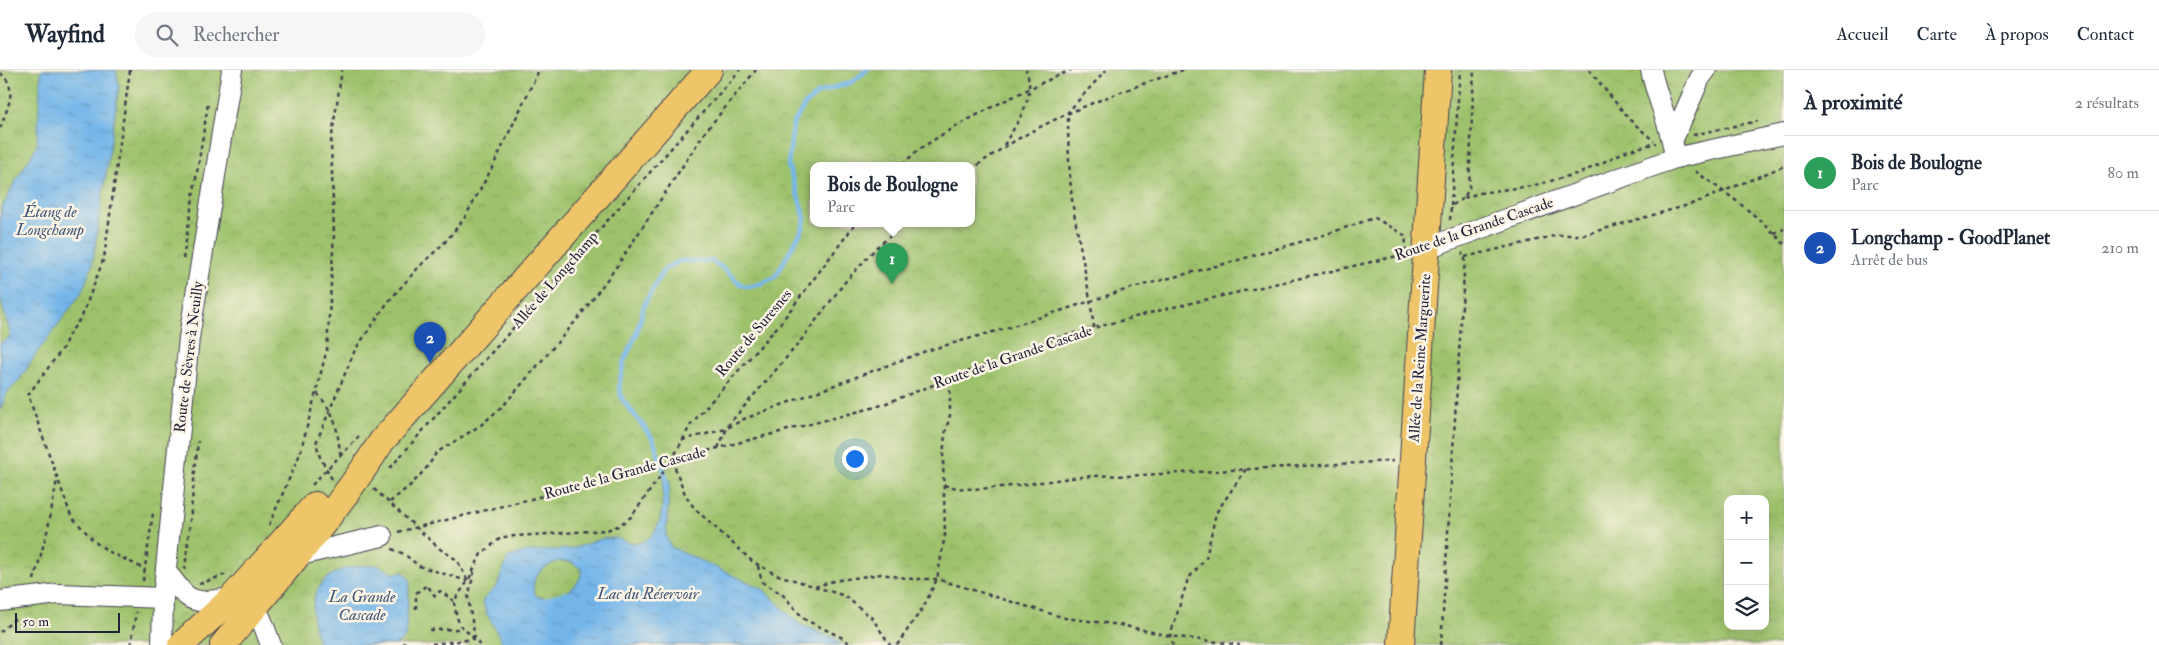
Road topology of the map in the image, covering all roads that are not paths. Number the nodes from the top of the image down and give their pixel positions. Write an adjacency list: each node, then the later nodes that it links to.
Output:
1 (232, 70): 12 (street, Route de Sèvres à Neuilly)
2 (709, 70): 9 (main road, Allée de Longchamp)
3 (1438, 70): 8 (main road, Allée de la Reine Marguerite)
4 (1652, 70): 7 (street)
5 (1706, 70): 7 (street)
6 (1784, 134): 7 (street, Route de la Grande Cascade)
7 (1674, 148): 8 (street, Route de la Grande Cascade)
8 (1416, 251): 20 (main road, Allée de la Reine Marguerite)
9 (382, 441): 11 (main road, Allée de Longchamp); 15 (main road, Allée de Longchamp)
10 (383, 535): 11 (street)
11 (296, 556): 15 (main road, Allée de Longchamp)
12 (166, 572): 13 (street, Route de Sèvres à Neuilly); 15 (street)
13 (163, 598): 14 (street); 17 (street, Route de Sèvres à Neuilly)
14 (0, 601)
15 (243, 603): 16 (main road); 18 (main road); 19 (street)
16 (193, 640)
17 (162, 645)
18 (223, 645)
19 (271, 645)
20 (1402, 645)

